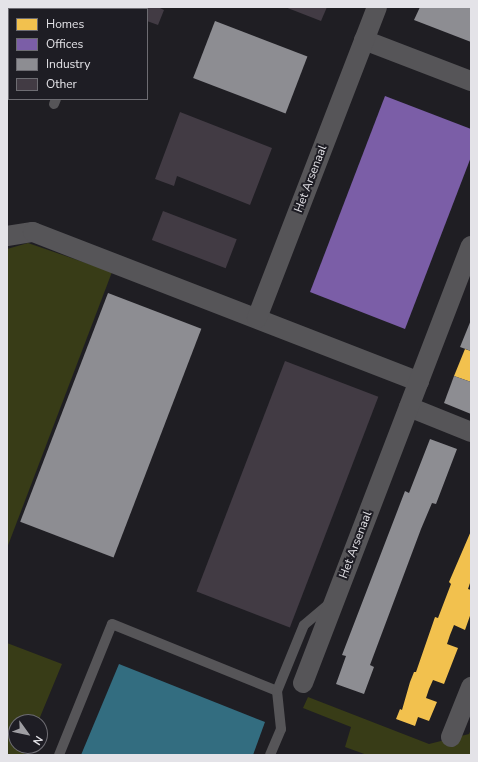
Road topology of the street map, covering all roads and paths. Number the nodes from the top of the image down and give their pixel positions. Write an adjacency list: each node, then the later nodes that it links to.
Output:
1 (377, 7): 2 (street, Het Arsenaal)
2 (364, 40): 3 (street); 6 (street, Het Arsenaal)
3 (471, 81)
4 (7, 236): 6 (street)
5 (471, 246): 7 (street, Het Arsenaal)
6 (257, 318): 7 (street)
7 (419, 382): 8 (street, Het Arsenaal)
8 (409, 407): 9 (street); 10 (street, Het Arsenaal)
9 (471, 432)
10 (335, 600): 11 (street, Het Arsenaal); 13 (lane)
11 (303, 683)
12 (471, 687): 14 (street)
13 (277, 691): 15 (lane); 16 (lane)
14 (451, 738)
15 (59, 755)
16 (270, 755)

